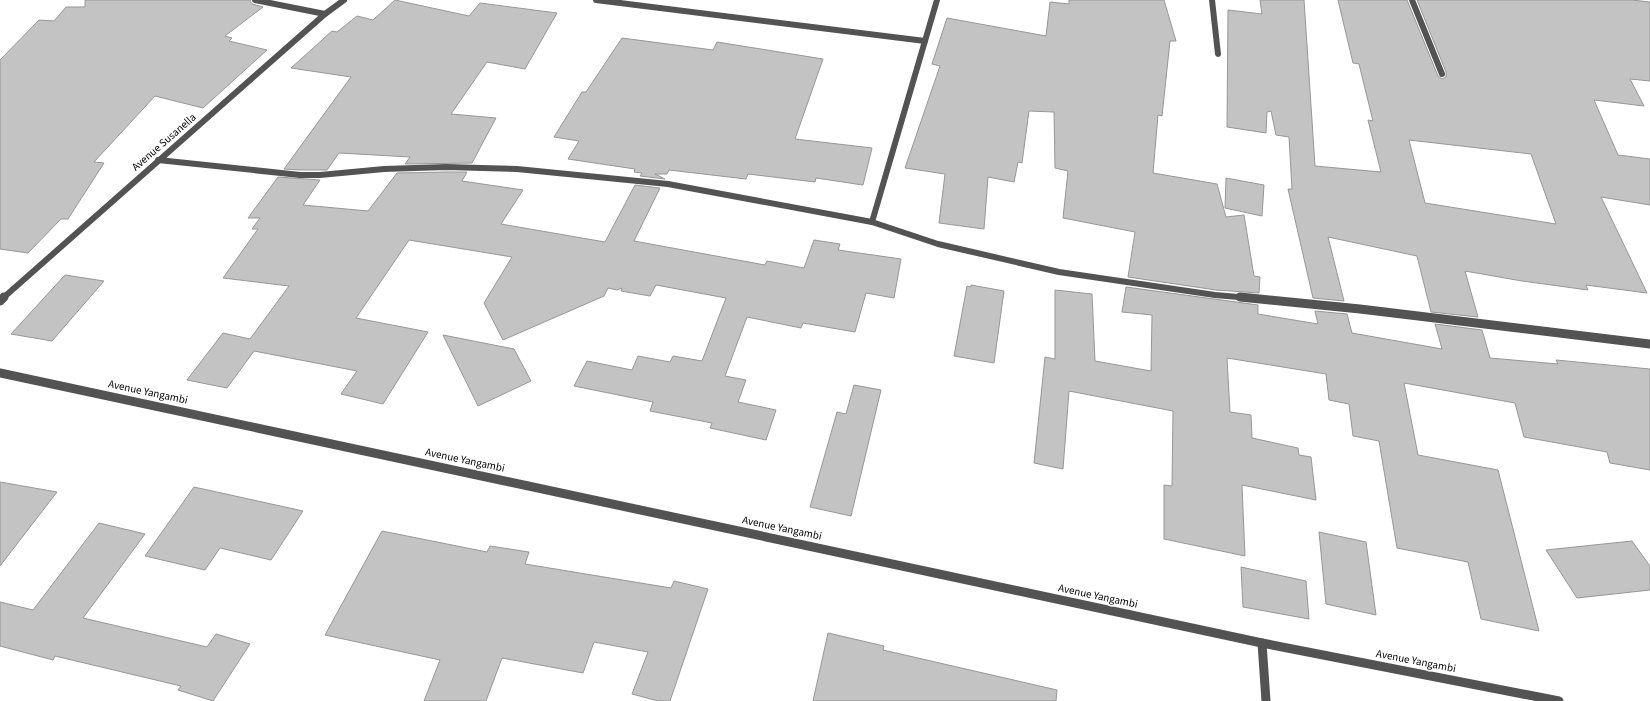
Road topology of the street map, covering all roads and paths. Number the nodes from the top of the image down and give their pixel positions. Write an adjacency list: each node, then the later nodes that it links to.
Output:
1 (255, 0): 7 (street)
2 (344, 0): 7 (street, Avenue Susanella)
3 (596, 0): 8 (street)
4 (937, 0): 8 (street)
5 (1212, 0): 9 (street)
6 (1412, 0): 10 (street)
7 (325, 14): 11 (street, Avenue Susanella)
8 (925, 41): 12 (street)
9 (1218, 54)
10 (1442, 74)
11 (158, 160): 12 (street); 13 (street, Avenue Susanella)
12 (872, 222): 14 (street)
13 (0, 301)
14 (1650, 344)
15 (0, 373): 16 (street, Avenue Yangambi)
16 (1262, 643): 17 (street); 18 (street, Avenue Yangambi)
17 (1266, 701)
18 (1559, 701)

